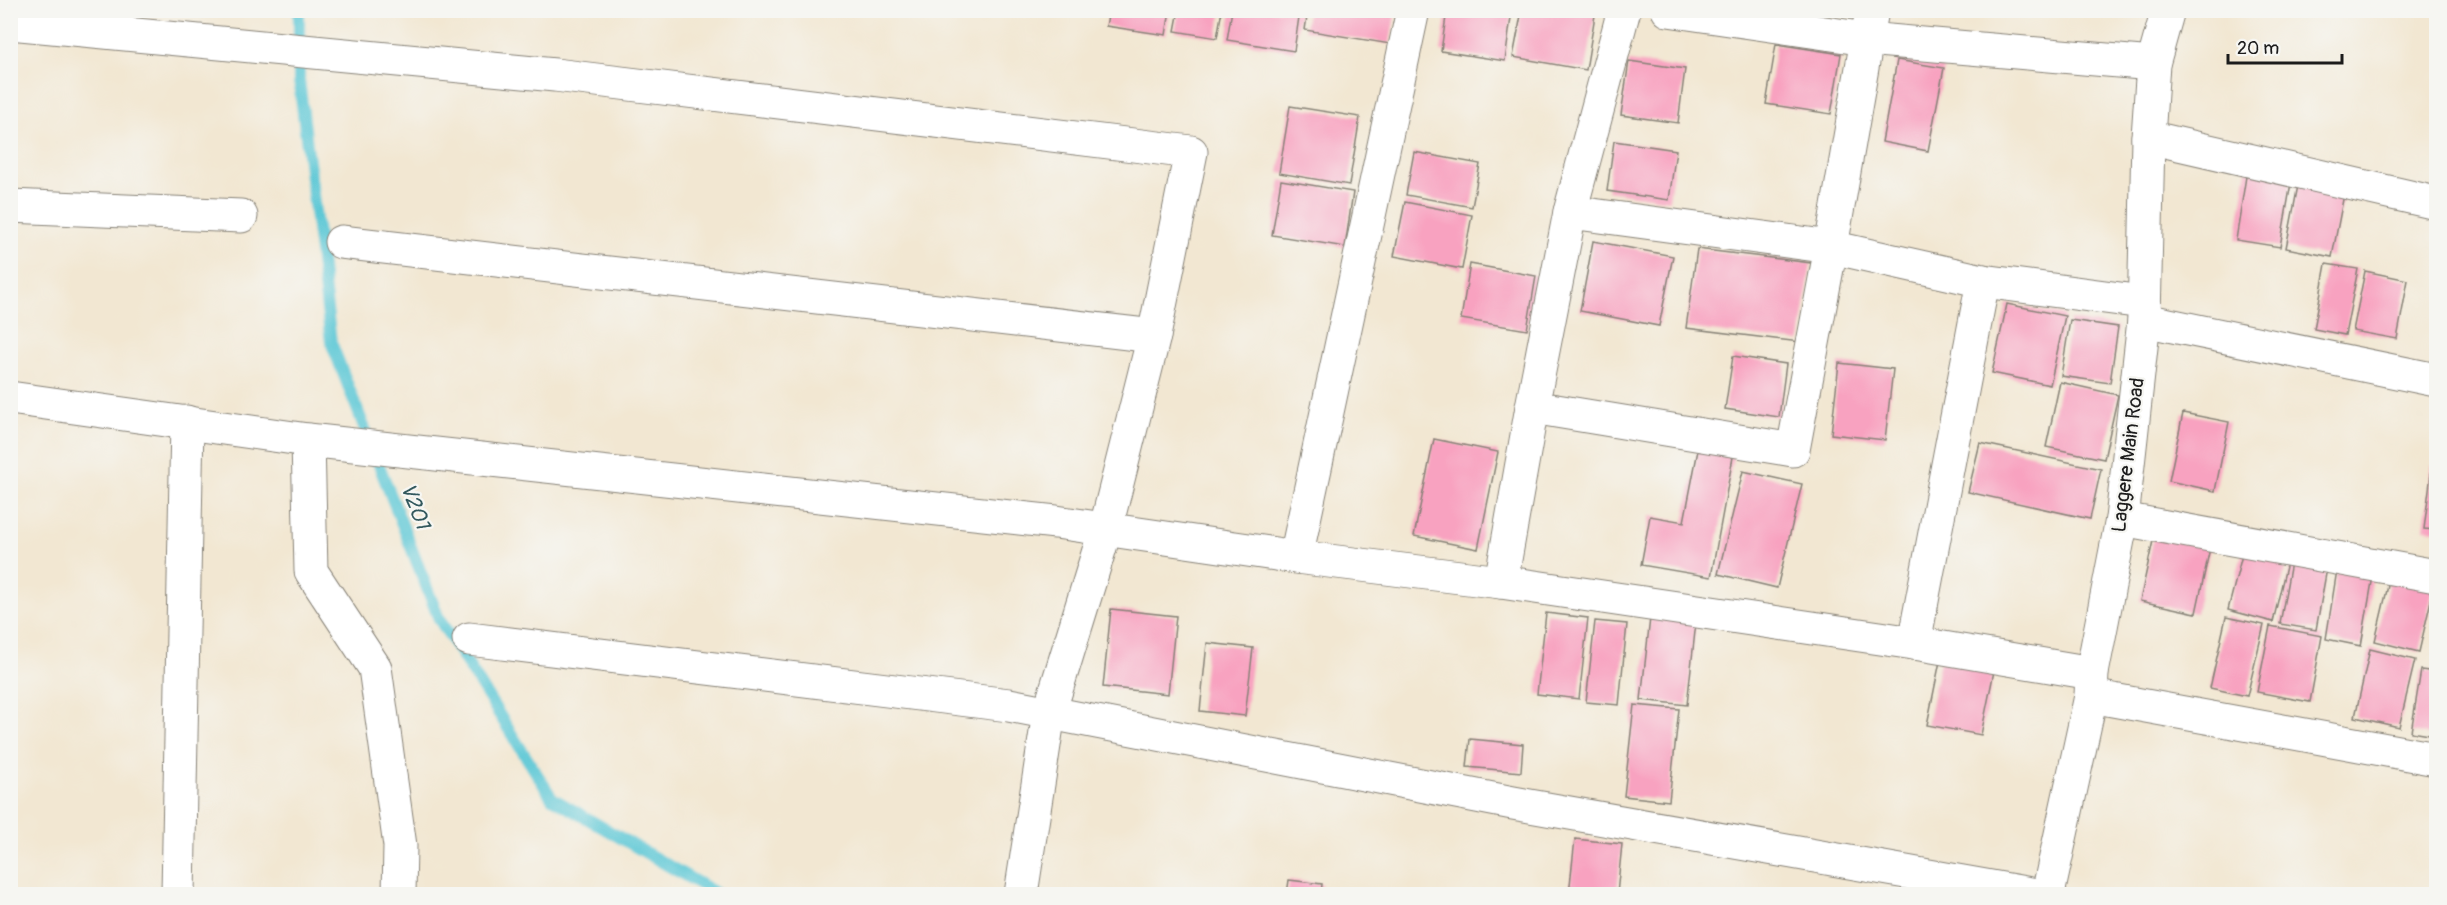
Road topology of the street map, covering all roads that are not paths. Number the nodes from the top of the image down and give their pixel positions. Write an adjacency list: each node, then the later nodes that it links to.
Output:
1 (1413, 10): 25 (street)
2 (1624, 10): 11 (street)
3 (1668, 10): 6 (street)
4 (2168, 10): 7 (street, Laggere Main Road)
5 (10, 23): 17 (street)
6 (1869, 25): 7 (street); 14 (street)
7 (2153, 64): 8 (street, Laggere Main Road)
8 (2148, 137): 9 (street); 16 (street, Laggere Main Road)
9 (2436, 203)
10 (10, 206): 12 (street)
11 (1570, 212): 14 (street); 20 (street)
12 (241, 216)
13 (341, 242): 17 (street)
14 (1831, 247): 15 (street); 20 (street)
15 (1983, 281): 16 (street); 29 (street)
16 (2144, 311): 18 (street); 23 (street, Laggere Main Road)
17 (1154, 336): 24 (street)
18 (2436, 380)
19 (10, 398): 21 (street)
20 (1532, 407): 27 (street)
21 (188, 422): 22 (street); 34 (street)
22 (308, 440): 24 (street); 33 (street)
23 (2122, 519): 26 (street); 30 (street, Laggere Main Road)
24 (1105, 531): 25 (street); 31 (street)
25 (1296, 557): 27 (street)
26 (2436, 576)
27 (1502, 582): 29 (street)
28 (469, 639): 31 (street)
29 (1914, 643): 30 (street)
30 (2091, 685): 32 (street); 37 (street, Laggere Main Road)
31 (1049, 713): 35 (street); 36 (street)
32 (2436, 759)
33 (406, 893)
34 (178, 894)
35 (1021, 894)
36 (2031, 894)
37 (2048, 894)

